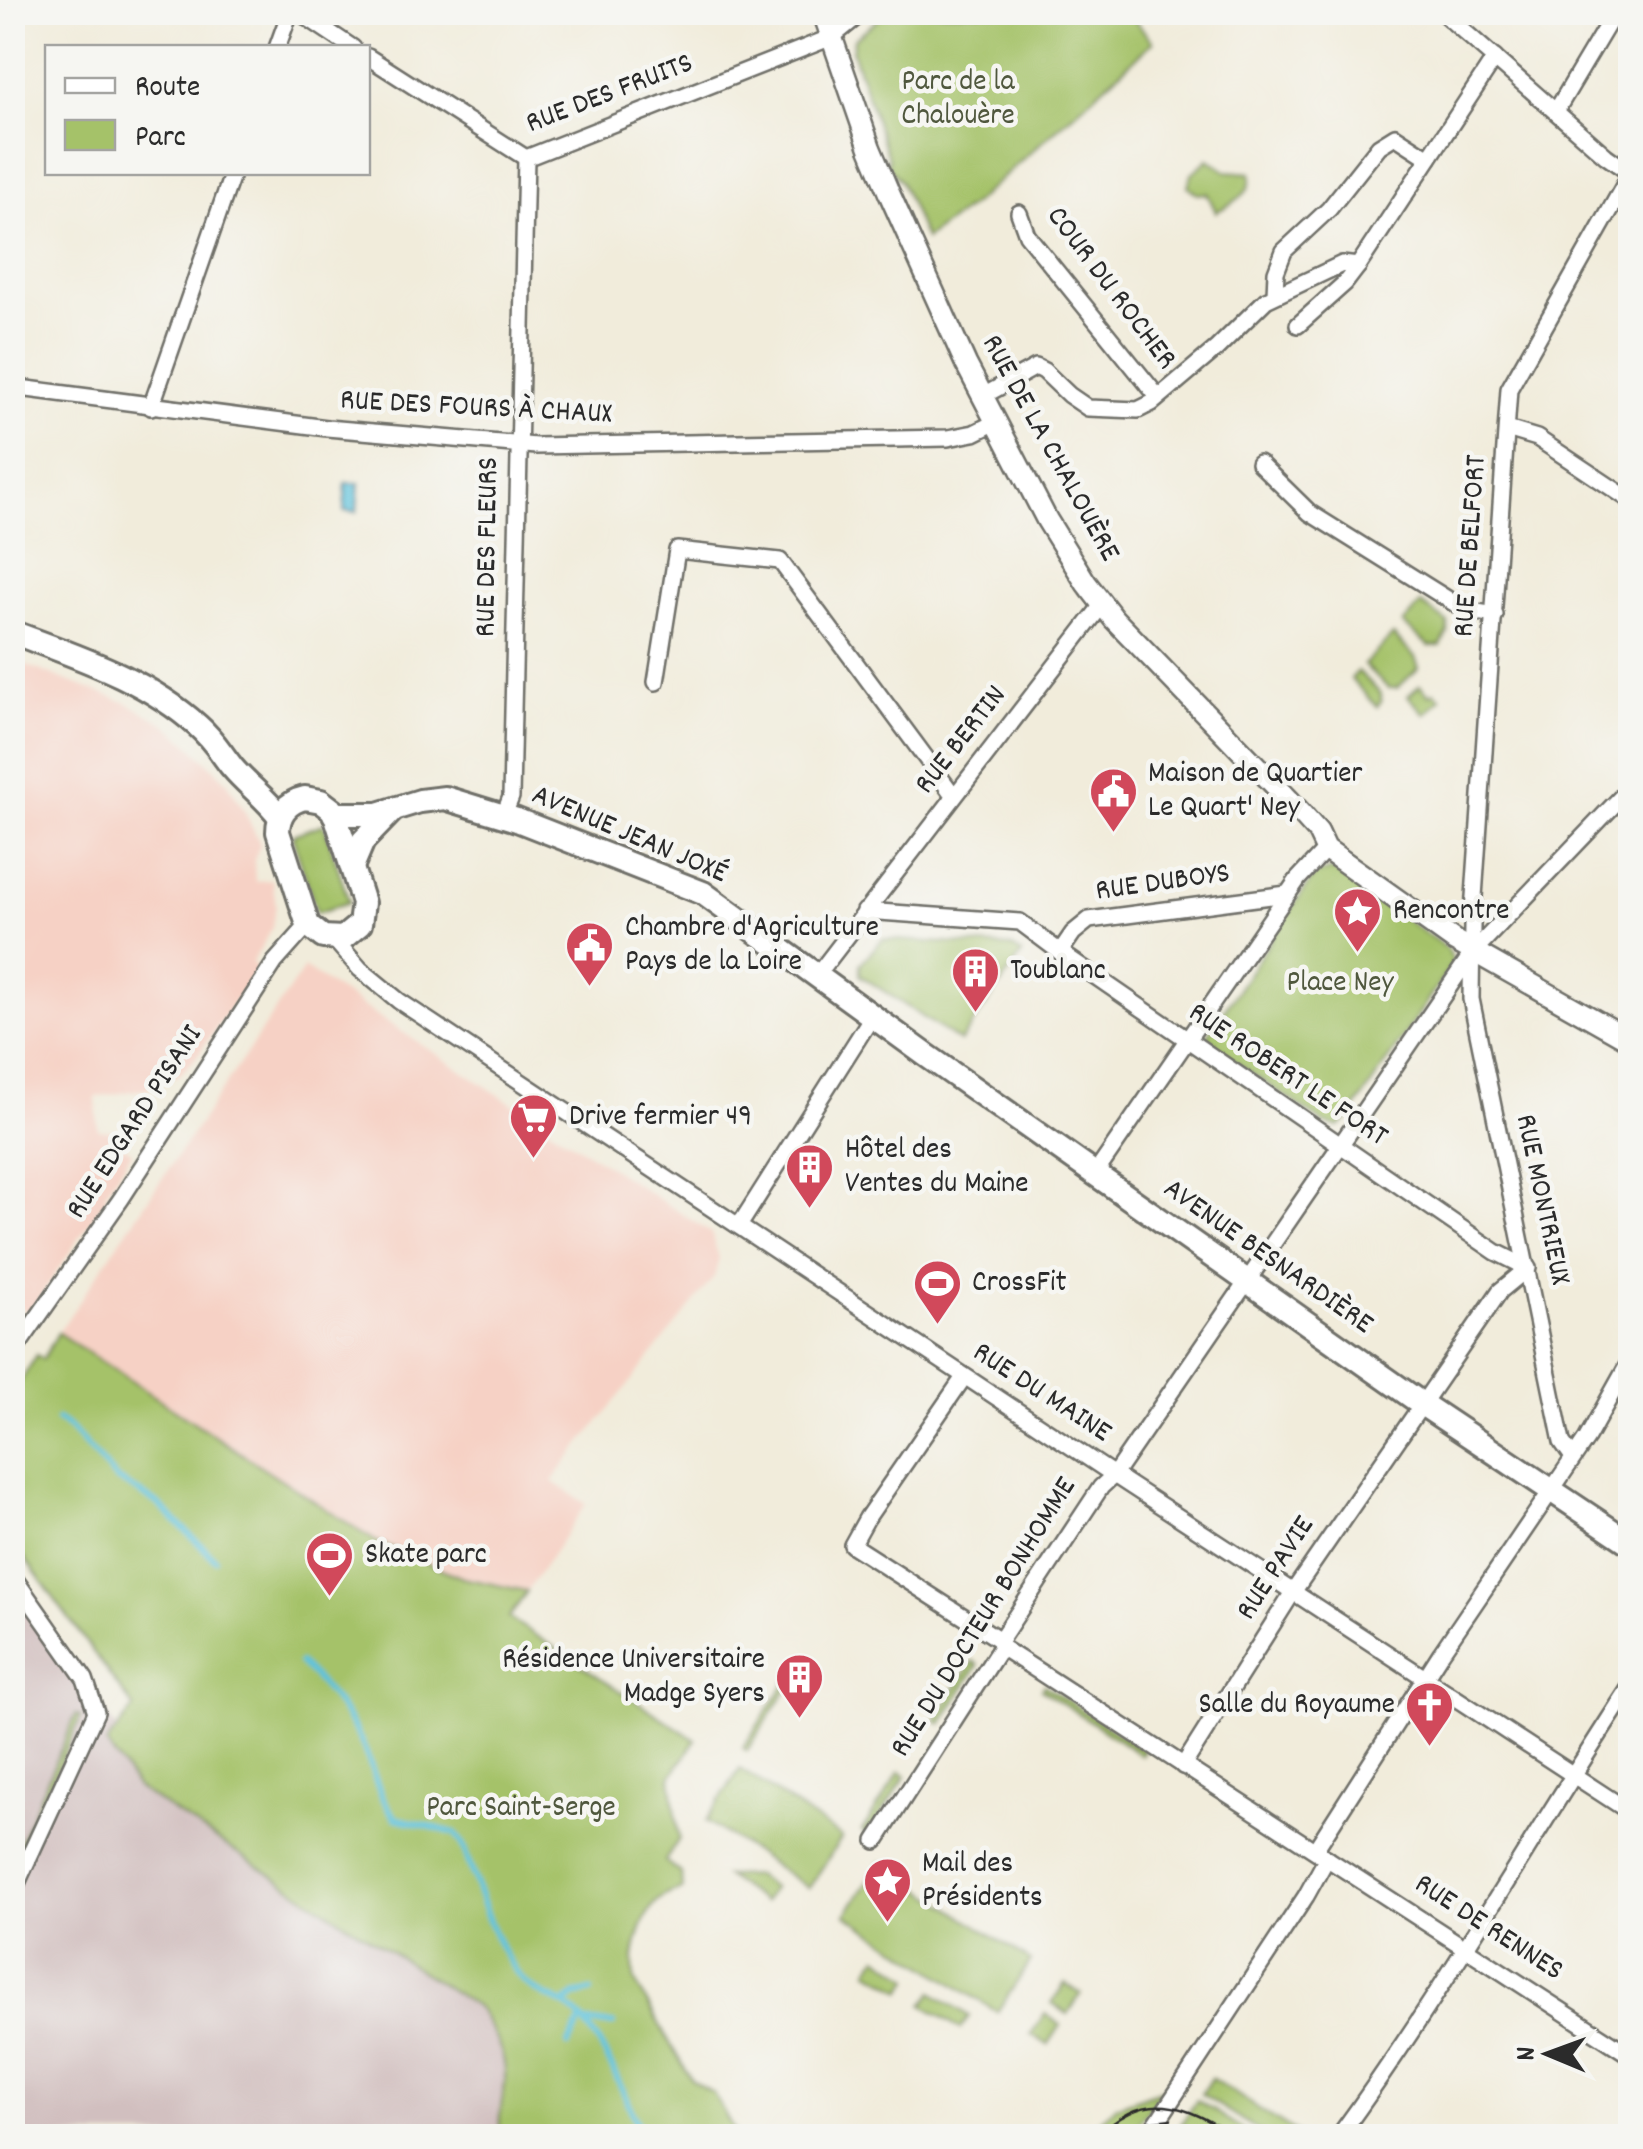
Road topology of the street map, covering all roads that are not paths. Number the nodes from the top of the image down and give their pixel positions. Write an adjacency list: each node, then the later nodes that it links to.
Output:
1 (290, 12): 8 (street)
2 (299, 12): 9 (street)
3 (823, 12): 7 (street, RUE DE LA CHALOUÈRE)
4 (864, 12): 7 (street, RUE DES FRUITS)
5 (1442, 12): 11 (street)
6 (1615, 12): 12 (street)
7 (832, 37): 13 (street, RUE DES FRUITS); 22 (street, RUE DE LA CHALOUÈRE)
8 (278, 45)
9 (348, 45)
10 (370, 58): 13 (street, RUE DES FRUITS)
11 (1495, 58): 12 (street); 14 (street)
12 (1556, 111): 15 (street)
13 (526, 158): 27 (street, RUE DES FLEURS)
14 (1429, 158): 18 (street); 19 (street)
15 (1630, 174): 26 (street, RUE DE BELFORT)
16 (232, 175): 24 (street)
17 (1019, 214): 23 (street, COUR DU ROCHER)
18 (1358, 266): 19 (street, COUR DU ROCHER); 20 (street)
19 (1275, 294): 23 (street, COUR DU ROCHER)
20 (1298, 325)
21 (14, 386): 24 (street, RUE DES FOURS À CHAUX)
22 (982, 396): 23 (street, COUR DU ROCHER); 25 (street, RUE DE LA CHALOUÈRE)
23 (1158, 397)
24 (151, 407): 27 (street, RUE DES FOURS À CHAUX)
25 (996, 422): 27 (street, RUE DES FOURS À CHAUX); 30 (street, RUE DE LA CHALOUÈRE)
26 (1506, 429): 29 (street); 31 (street, RUE DE BELFORT)
27 (519, 445): 39 (street, RUE DES FLEURS)
28 (1260, 463): 31 (street)
29 (1630, 500)
30 (1102, 605): 35 (street, RUE BERTIN); 40 (street, RUE DE LA CHALOUÈRE)
31 (1495, 616): 47 (street, RUE DE BELFORT)
32 (12, 632): 36 (main road)
33 (656, 682): 35 (street)
34 (1630, 788): 47 (street, RUE DU DOCTEUR BONHOMME)
35 (954, 796): 43 (street, RUE BERTIN)
36 (287, 809): 38 (main road, AVENUE JEAN JOXÉ); 44 (main road)
37 (392, 811): 38 (main road, AVENUE JEAN JOXÉ); 39 (main road, AVENUE JEAN JOXÉ); 41 (main road)
38 (334, 814): 41 (main road)
39 (504, 815): 48 (main road, AVENUE JEAN JOXÉ)
40 (1326, 849): 42 (street); 47 (street, RUE DE LA CHALOUÈRE)
41 (352, 867): 45 (main road)
42 (1287, 894): 46 (street, RUE DUBOYS); 51 (street)
43 (866, 911): 46 (street, RUE ROBERT LE FORT); 48 (street, RUE BERTIN)
44 (308, 925): 45 (main road); 57 (street, RUE EDGARD PISANI)
45 (334, 939): 54 (street, RUE DU MAINE)
46 (1060, 952): 51 (street, RUE ROBERT LE FORT)
47 (1473, 952): 50 (street, RUE DE LA CHALOUÈRE); 52 (street, RUE DU DOCTEUR BONHOMME); 55 (street, RUE MONTRIEUX)
48 (818, 974): 49 (main road, AVENUE JEAN JOXÉ)
49 (873, 1015): 53 (main road, AVENUE BESNARDIÈRE); 54 (street)
50 (1630, 1040)
51 (1186, 1041): 52 (street, RUE ROBERT LE FORT); 53 (street)
52 (1340, 1146): 55 (street, RUE ROBERT LE FORT); 56 (street, RUE DU DOCTEUR BONHOMME)
53 (1095, 1174): 56 (main road, AVENUE BESNARDIÈRE)
54 (740, 1226): 59 (street, RUE DU MAINE)
55 (1528, 1268): 60 (street, RUE PAVIE); 61 (street, RUE MONTRIEUX)
56 (1248, 1280): 60 (main road, AVENUE BESNARDIÈRE); 62 (street, RUE DU DOCTEUR BONHOMME)
57 (12, 1354)
58 (1630, 1361): 61 (street)
59 (964, 1377): 62 (street, RUE DU MAINE); 67 (street, RUE DE RENNES)
60 (1422, 1404): 63 (main road, AVENUE BESNARDIÈRE); 66 (street, RUE PAVIE)
61 (1572, 1456): 63 (street)
62 (1114, 1475): 66 (street, RUE DU MAINE); 67 (street, RUE DU DOCTEUR BONHOMME)
63 (1552, 1489): 64 (main road, AVENUE BESNARDIÈRE); 68 (street)
64 (1630, 1542)
65 (12, 1575): 75 (street)
66 (1293, 1592): 68 (street, RUE DU MAINE); 70 (street, RUE PAVIE)
67 (1000, 1644): 70 (street, RUE DE RENNES); 73 (street, RUE DU DOCTEUR BONHOMME)
68 (1426, 1678): 71 (street, RUE DU MAINE); 74 (street)
69 (1630, 1686): 71 (street)
70 (1183, 1766): 74 (street, RUE DE RENNES)
71 (1573, 1774): 72 (street, RUE DU MAINE); 76 (street)
72 (1630, 1812)
73 (876, 1841)
74 (1321, 1854): 76 (street, RUE DE RENNES); 78 (street)
75 (12, 1894)
76 (1464, 1947): 77 (street, RUE DE RENNES); 79 (street)
77 (1630, 2055)
78 (1148, 2136)
79 (1339, 2136)

